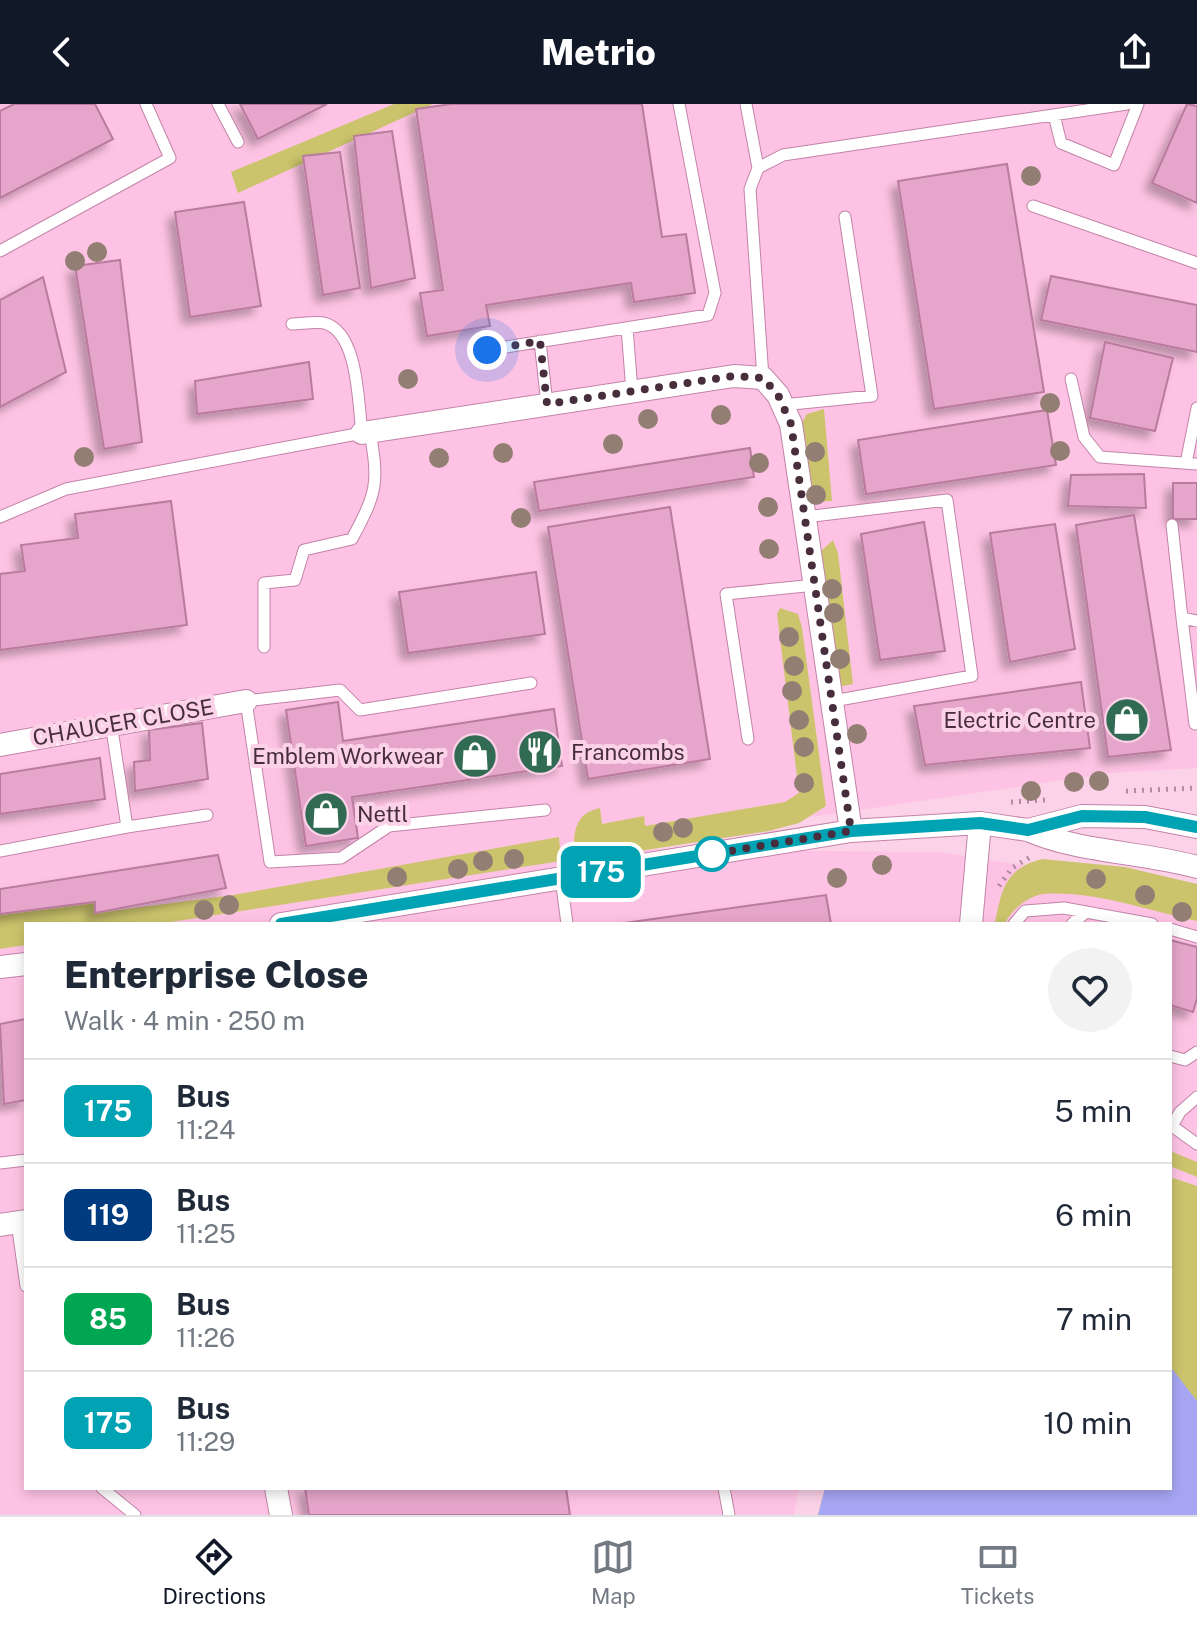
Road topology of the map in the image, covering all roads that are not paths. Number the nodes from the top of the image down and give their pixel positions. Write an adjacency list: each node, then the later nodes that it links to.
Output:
1 (146, 104): 12 (lane)
2 (218, 104): 8 (lane)
3 (679, 104): 15 (lane)
4 (746, 104): 9 (lane)
5 (1127, 104): 7 (lane)
6 (1138, 104): 7 (lane)
7 (1054, 115): 9 (lane)
8 (238, 142)
9 (758, 168): 18 (lane)
10 (1033, 206): 13 (lane)
11 (845, 217): 22 (lane)
12 (0, 251)
13 (1197, 263)
14 (292, 324): 24 (lane)
15 (627, 328): 16 (lane); 20 (lane)
16 (540, 341): 17 (lane); 21 (lane)
17 (487, 350)
18 (763, 378): 20 (street); 22 (street)
19 (1071, 379): 25 (lane)
20 (632, 391): 21 (street)
21 (547, 404): 24 (street)
22 (782, 405): 27 (street)
23 (1197, 408): 25 (lane)
24 (366, 433): 26 (lane); 32 (lane)
25 (1192, 463)
26 (0, 517)
27 (805, 517): 29 (street); 35 (lane)
28 (1172, 525): 30 (lane)
29 (815, 585): 35 (street); 38 (lane)
30 (1182, 618): 31 (lane); 37 (lane)
31 (1197, 621)
32 (264, 647)
33 (531, 683): 34 (lane)
34 (246, 701): 36 (street, CHAUCER CLOSE); 40 (lane)
35 (833, 701): 46 (street)
36 (111, 722): 39 (street, CHAUCER CLOSE); 43 (lane)
37 (1195, 724)
38 (748, 739)
39 (0, 745)
40 (545, 810)
41 (207, 815): 43 (lane)
42 (980, 823): 45 (street); 46 (street); 53 (street)
43 (127, 827): 47 (lane)
44 (1197, 827): 45 (street)
45 (1028, 830): 48 (street)
46 (851, 831): 49 (street)
47 (0, 851)
48 (1197, 867)
49 (561, 878): 51 (street); 52 (lane)
50 (1086, 912): 54 (lane); 55 (lane); 56 (lane)
51 (293, 922)
52 (567, 922)
53 (971, 922)
54 (1015, 922)
55 (1074, 922)
56 (1141, 922)
57 (1172, 930): 58 (lane)
58 (1197, 937)
59 (24, 964): 60 (street)
60 (0, 967)
61 (1197, 1052): 62 (lane)
62 (1172, 1057)
63 (1197, 1097): 64 (lane)
64 (1172, 1124)
65 (1172, 1127): 66 (lane)
66 (1197, 1144)
67 (24, 1160): 68 (lane)
68 (0, 1163)
69 (14, 1223): 70 (lane)
70 (24, 1276)
71 (104, 1490): 74 (lane)
72 (276, 1490): 75 (street)
73 (724, 1490): 76 (lane)
74 (135, 1515)
75 (281, 1515)
76 (729, 1515)

